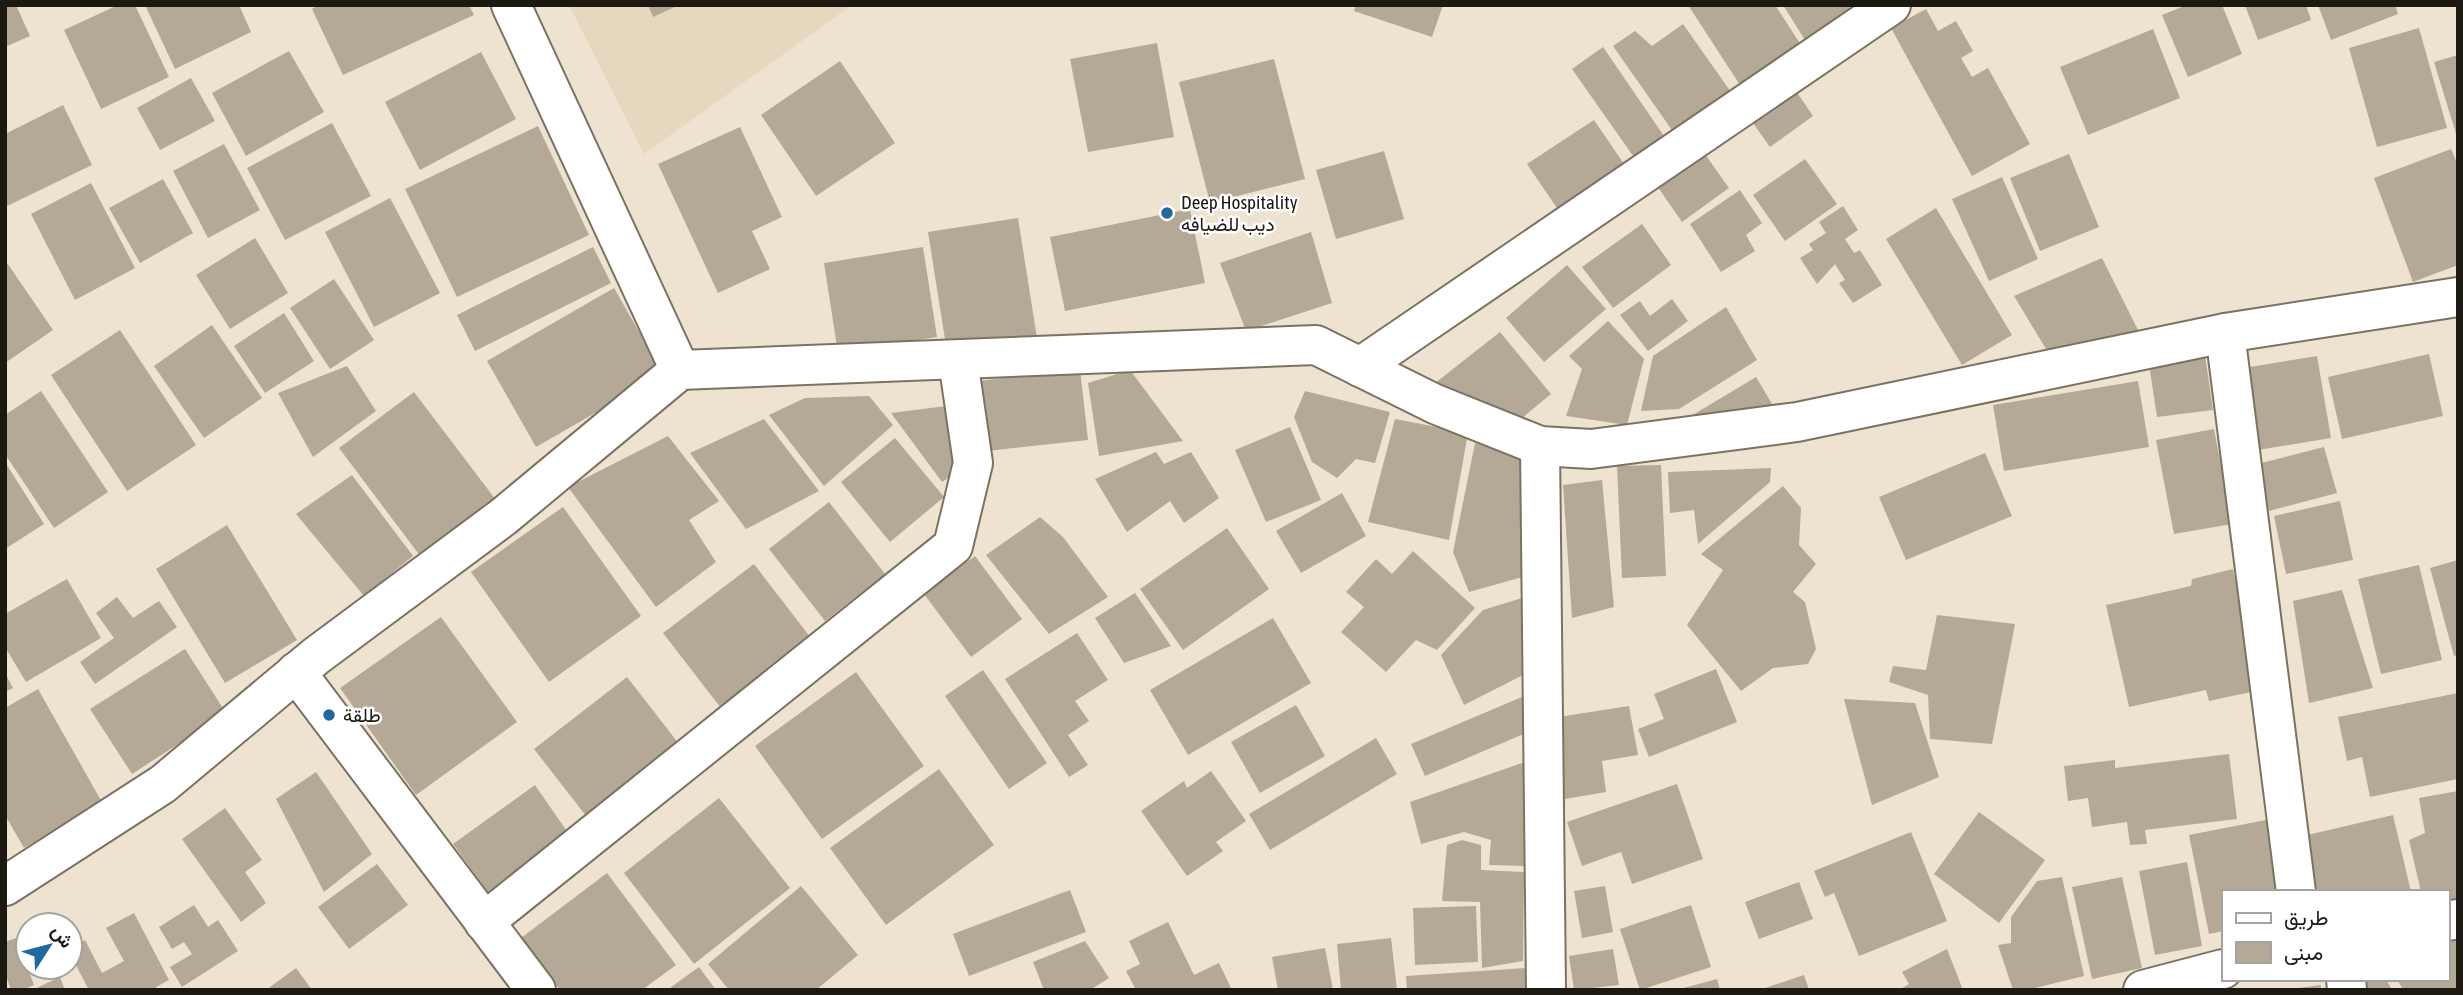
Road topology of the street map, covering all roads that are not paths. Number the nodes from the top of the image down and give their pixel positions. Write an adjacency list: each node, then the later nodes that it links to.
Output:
1 (511, 5): 7 (street)
2 (1891, 5): 6 (street)
3 (2458, 297): 4 (street)
4 (2225, 333): 8 (street); 11 (street)
5 (958, 360): 6 (street); 7 (street); 12 (street)
6 (1360, 367): 8 (street)
7 (680, 370): 9 (street)
8 (1540, 446): 15 (street)
9 (296, 672): 10 (street); 12 (street)
10 (5, 886)
11 (2296, 890)
12 (484, 922): 14 (street)
13 (2222, 969): 16 (street)
14 (536, 990)
15 (1546, 990)
16 (2143, 990)

